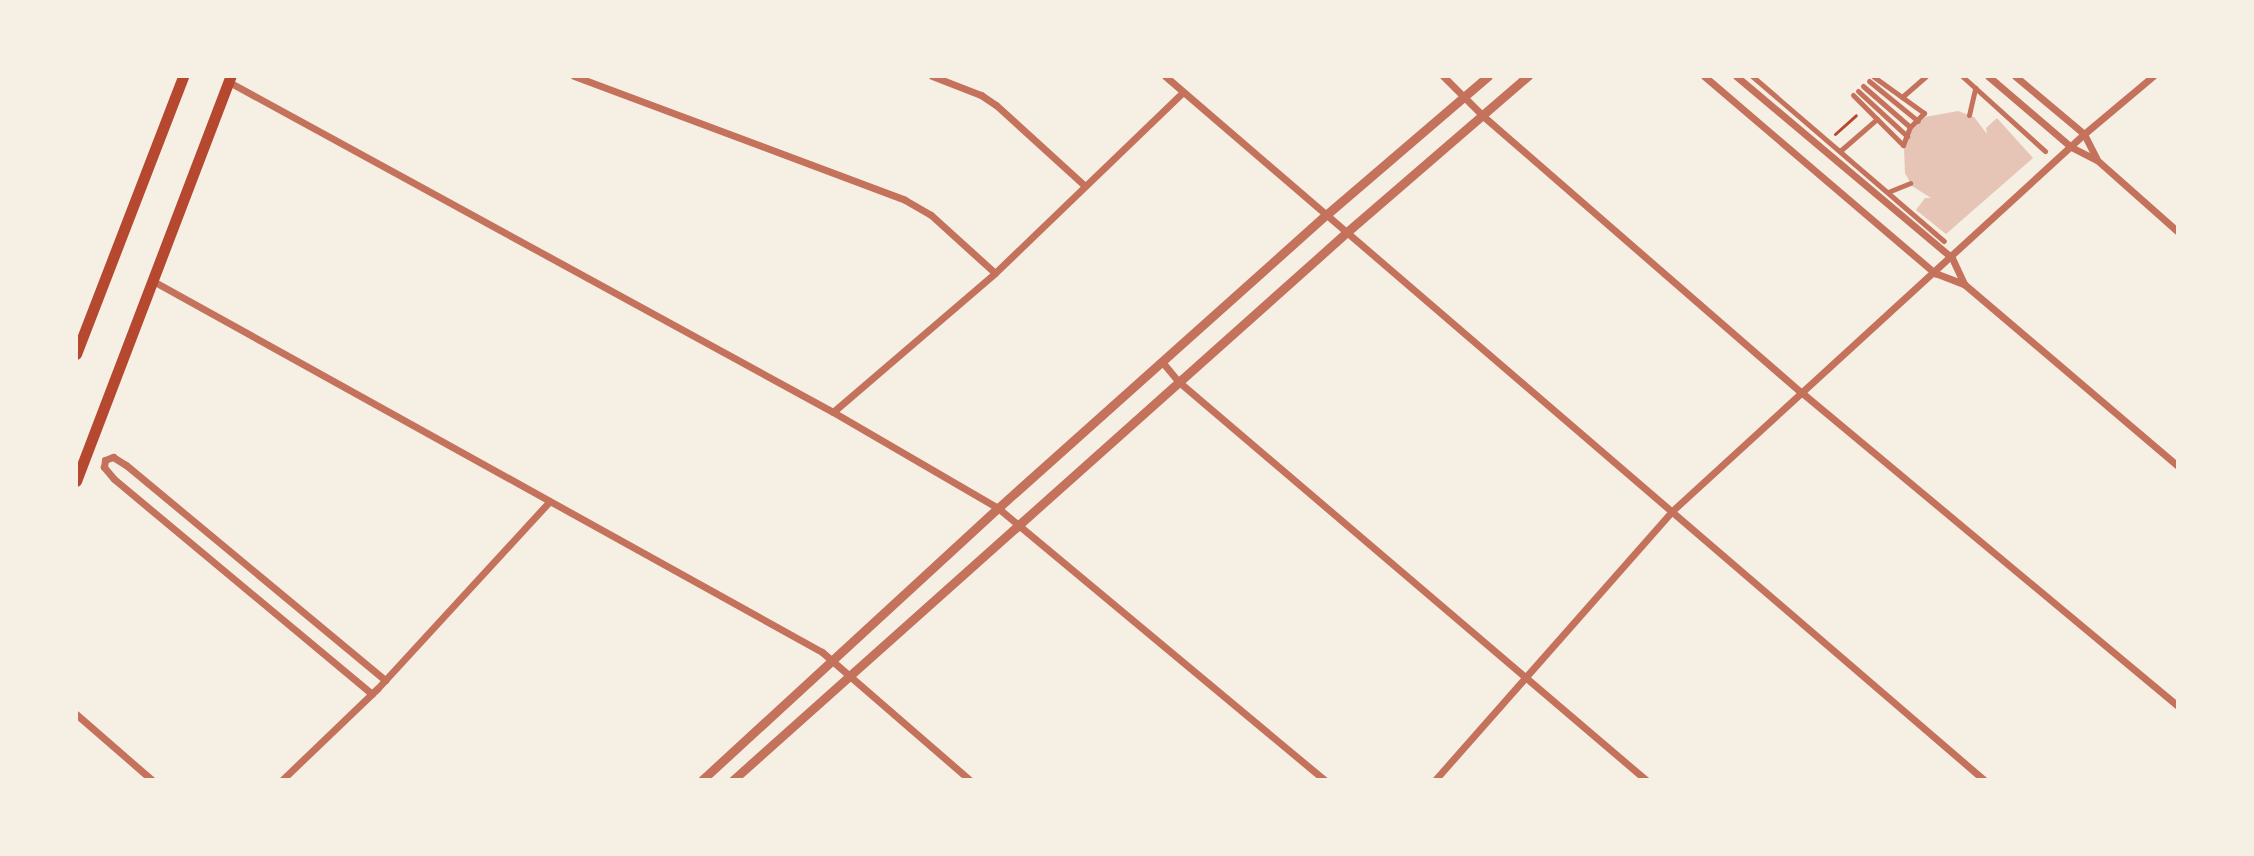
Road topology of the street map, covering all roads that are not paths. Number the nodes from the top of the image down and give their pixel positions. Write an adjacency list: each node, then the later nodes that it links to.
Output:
1 (183, 76): 46 (main road)
2 (574, 76): 42 (street)
3 (932, 76): 35 (street)
4 (1165, 76): 20 (street)
5 (1443, 76): 22 (street)
6 (1488, 76): 22 (street)
7 (1528, 76): 24 (street)
8 (1704, 76): 43 (street)
9 (1736, 76): 41 (street)
10 (1752, 76): 31 (street)
11 (1926, 76): 21 (street)
12 (1962, 76): 18 (street)
13 (1988, 76): 30 (street)
14 (2015, 76): 28 (street)
15 (2153, 76): 28 (street)
16 (230, 79): 44 (main road); 50 (street)
17 (1871, 79): 21 (street); 26 (street)
18 (1975, 88): 23 (street); 32 (street)
19 (1858, 91): 25 (street); 27 (street); 29 (street)
20 (1183, 92): 35 (street); 37 (street)
21 (1902, 97): 26 (street)
22 (1463, 98): 24 (street); 37 (street)
23 (1969, 115)
24 (1483, 116): 38 (street); 49 (street)
25 (1877, 119): 29 (street); 31 (street)
26 (1918, 121): 27 (street)
27 (1910, 127): 29 (street)
28 (2084, 134): 30 (street); 33 (street)
29 (1907, 136)
30 (2071, 147): 33 (street); 41 (street)
31 (1840, 151): 36 (street)
32 (2045, 151)
33 (2097, 160): 39 (street)
34 (1910, 183): 36 (street)
35 (1085, 186): 42 (street)
36 (1888, 192): 40 (street)
37 (1326, 215): 38 (street); 47 (street)
38 (1347, 232): 48 (street); 55 (street)
39 (2178, 232)
40 (1944, 241)
41 (1952, 258): 43 (street); 45 (street)
42 (995, 273): 50 (street)
43 (1935, 273): 45 (street); 49 (street)
44 (153, 281): 52 (main road); 53 (street)
45 (1964, 284): 51 (street)
46 (76, 354)
47 (1163, 363): 48 (street); 54 (street)
48 (1179, 382): 56 (street); 59 (street)
49 (1801, 392): 55 (street); 62 (street)
50 (833, 412): 54 (street)
51 (2178, 466)
52 (76, 481)
53 (550, 501): 57 (street); 60 (street)
54 (998, 508): 56 (street); 57 (street)
55 (1671, 512): 59 (street); 72 (street)
56 (1021, 525): 58 (street); 69 (street)
57 (834, 662): 58 (street); 66 (street)
58 (850, 677): 67 (street); 68 (street)
59 (1525, 678): 70 (street); 71 (street)
60 (385, 680): 61 (street); 61 (street)
61 (372, 694): 65 (street)
62 (2178, 706)
63 (76, 714): 64 (street)
64 (152, 780)
65 (282, 780)
66 (702, 780)
67 (733, 780)
68 (970, 780)
69 (1324, 780)
70 (1435, 780)
71 (1646, 780)
72 (1984, 780)

